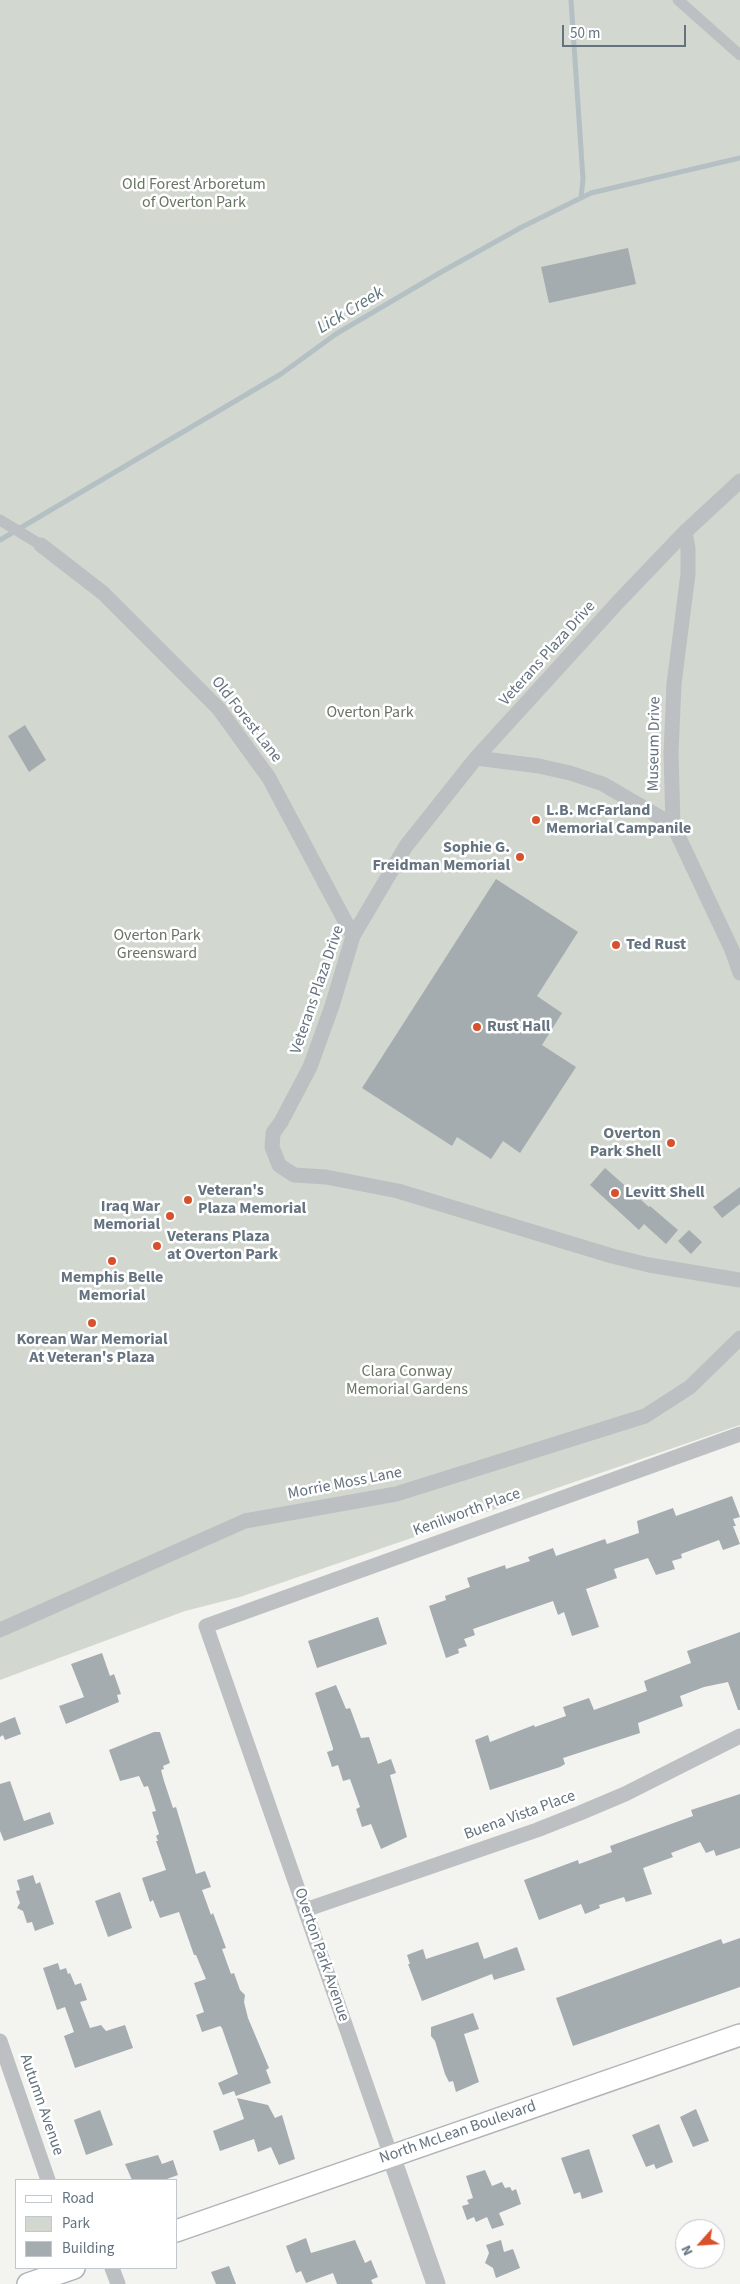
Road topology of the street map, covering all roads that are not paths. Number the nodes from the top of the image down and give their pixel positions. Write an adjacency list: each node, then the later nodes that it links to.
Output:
1 (678, 0): 2 (street)
2 (740, 55)
3 (740, 481): 5 (street, Veterans Plaza Drive)
4 (1, 520): 6 (street)
5 (685, 532): 7 (street, Veterans Plaza Drive); 8 (street, Museum Drive)
6 (41, 545): 9 (street, Old Forest Lane)
7 (476, 758): 8 (street); 9 (street, Veterans Plaza Drive)
8 (672, 826): 10 (street, Museum Drive)
9 (353, 936): 11 (street, Veterans Plaza Drive)
10 (740, 973)
11 (740, 1280)
12 (740, 1338): 15 (street, Morrie Moss Lane)
13 (740, 1434): 14 (street, Kenilworth Place)
14 (206, 1626): 17 (street, Overton Park Avenue)
15 (0, 1630)
16 (740, 1736): 17 (street, Buena Vista Place)
17 (305, 1910): 20 (street, Overton Park Avenue)
18 (740, 2035): 20 (main road, North McLean Boulevard)
19 (0, 2041): 21 (street, Autumn Avenue)
20 (391, 2156): 22 (main road, North McLean Boulevard); 27 (street, Overton Park Avenue)
21 (48, 2179)
22 (178, 2230)
23 (71, 2269): 25 (main road)
24 (112, 2269): 26 (street)
25 (28, 2284)
26 (118, 2284)
27 (436, 2284)

